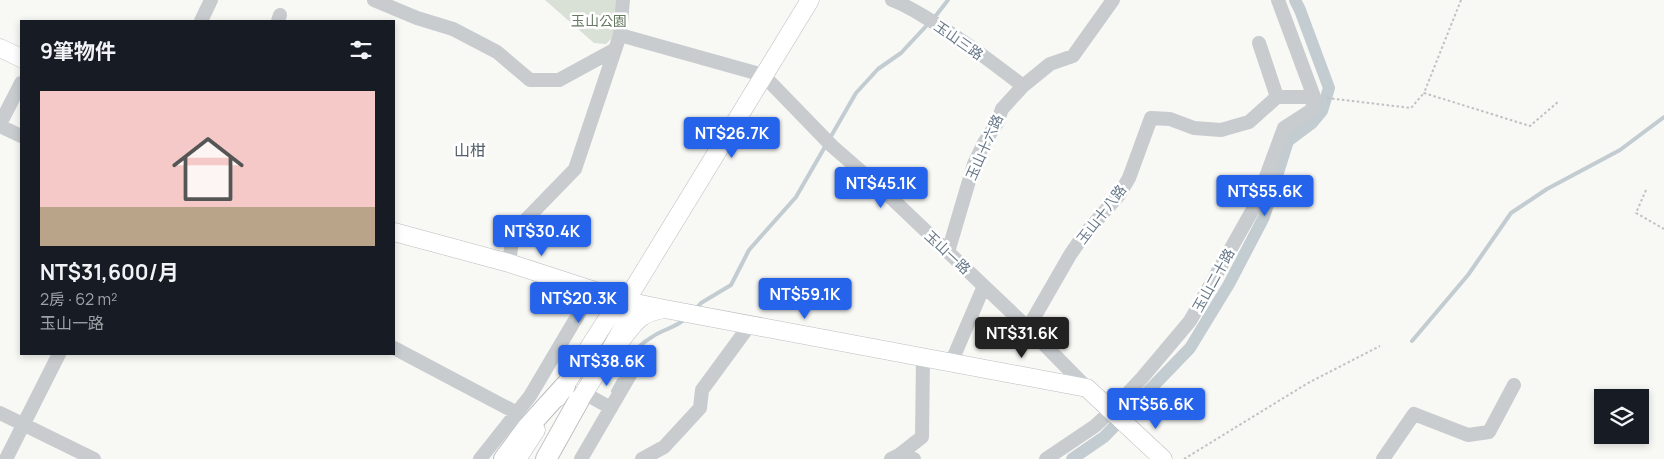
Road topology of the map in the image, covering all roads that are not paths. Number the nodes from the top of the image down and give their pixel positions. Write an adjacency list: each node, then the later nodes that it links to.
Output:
1 (211, 0): 8 (street)
2 (374, 0): 12 (street)
3 (623, 0): 9 (street)
4 (810, 0): 14 (main road)
5 (892, 0): 16 (street, 玉山三路)
6 (1113, 0): 16 (street, 玉山十六路)
7 (1278, 0): 18 (street)
8 (201, 20)
9 (620, 35): 12 (street); 14 (street, 玉山一路)
10 (1259, 43): 17 (street)
11 (0, 48): 13 (main road)
12 (614, 50): 23 (street)
13 (20, 58)
14 (763, 75): 22 (street, 玉山一路); 26 (main road)
15 (20, 85): 19 (street)
16 (1023, 86): 22 (street, 玉山十六路)
17 (1277, 97): 18 (street); 29 (street, 玉山十八路)
18 (1314, 97): 40 (street, 玉山二十路)
19 (0, 125): 20 (street)
20 (20, 135)
21 (395, 232): 23 (main road)
22 (948, 252): 24 (street, 玉山一路)
23 (509, 263): 25 (main road)
24 (984, 286): 29 (street, 玉山一路); 35 (street)
25 (588, 290): 26 (main road); 32 (main road); 42 (street)
26 (626, 300): 27 (main road); 32 (main road); 34 (main road)
27 (665, 309): 28 (main road); 34 (main road)
28 (749, 326): 33 (main road); 52 (street)
29 (1028, 328): 37 (street, 玉山一路)
30 (395, 349): 42 (street)
31 (58, 355): 43 (street)
32 (584, 356): 38 (main road)
33 (923, 359): 35 (main road); 44 (street)
34 (604, 361): 38 (main road); 39 (street)
35 (951, 364): 37 (main road)
36 (1514, 385): 56 (street)
37 (1087, 388): 40 (main road)
38 (576, 393): 39 (street); 48 (highway); 49 (main road); 50 (highway)
39 (611, 408): 51 (street)
40 (1111, 411): 54 (street, 玉山二十路); 55 (main road)
41 (0, 413): 43 (street)
42 (517, 413): 47 (street)
43 (23, 425): 45 (street); 46 (street)
44 (895, 457): 53 (street)
45 (6, 459)
46 (94, 459)
47 (480, 459)
48 (504, 459)
49 (517, 459)
50 (544, 459)
51 (581, 459)
52 (642, 459)
53 (914, 459)
54 (1046, 459)
55 (1163, 459)
56 (1384, 459)

